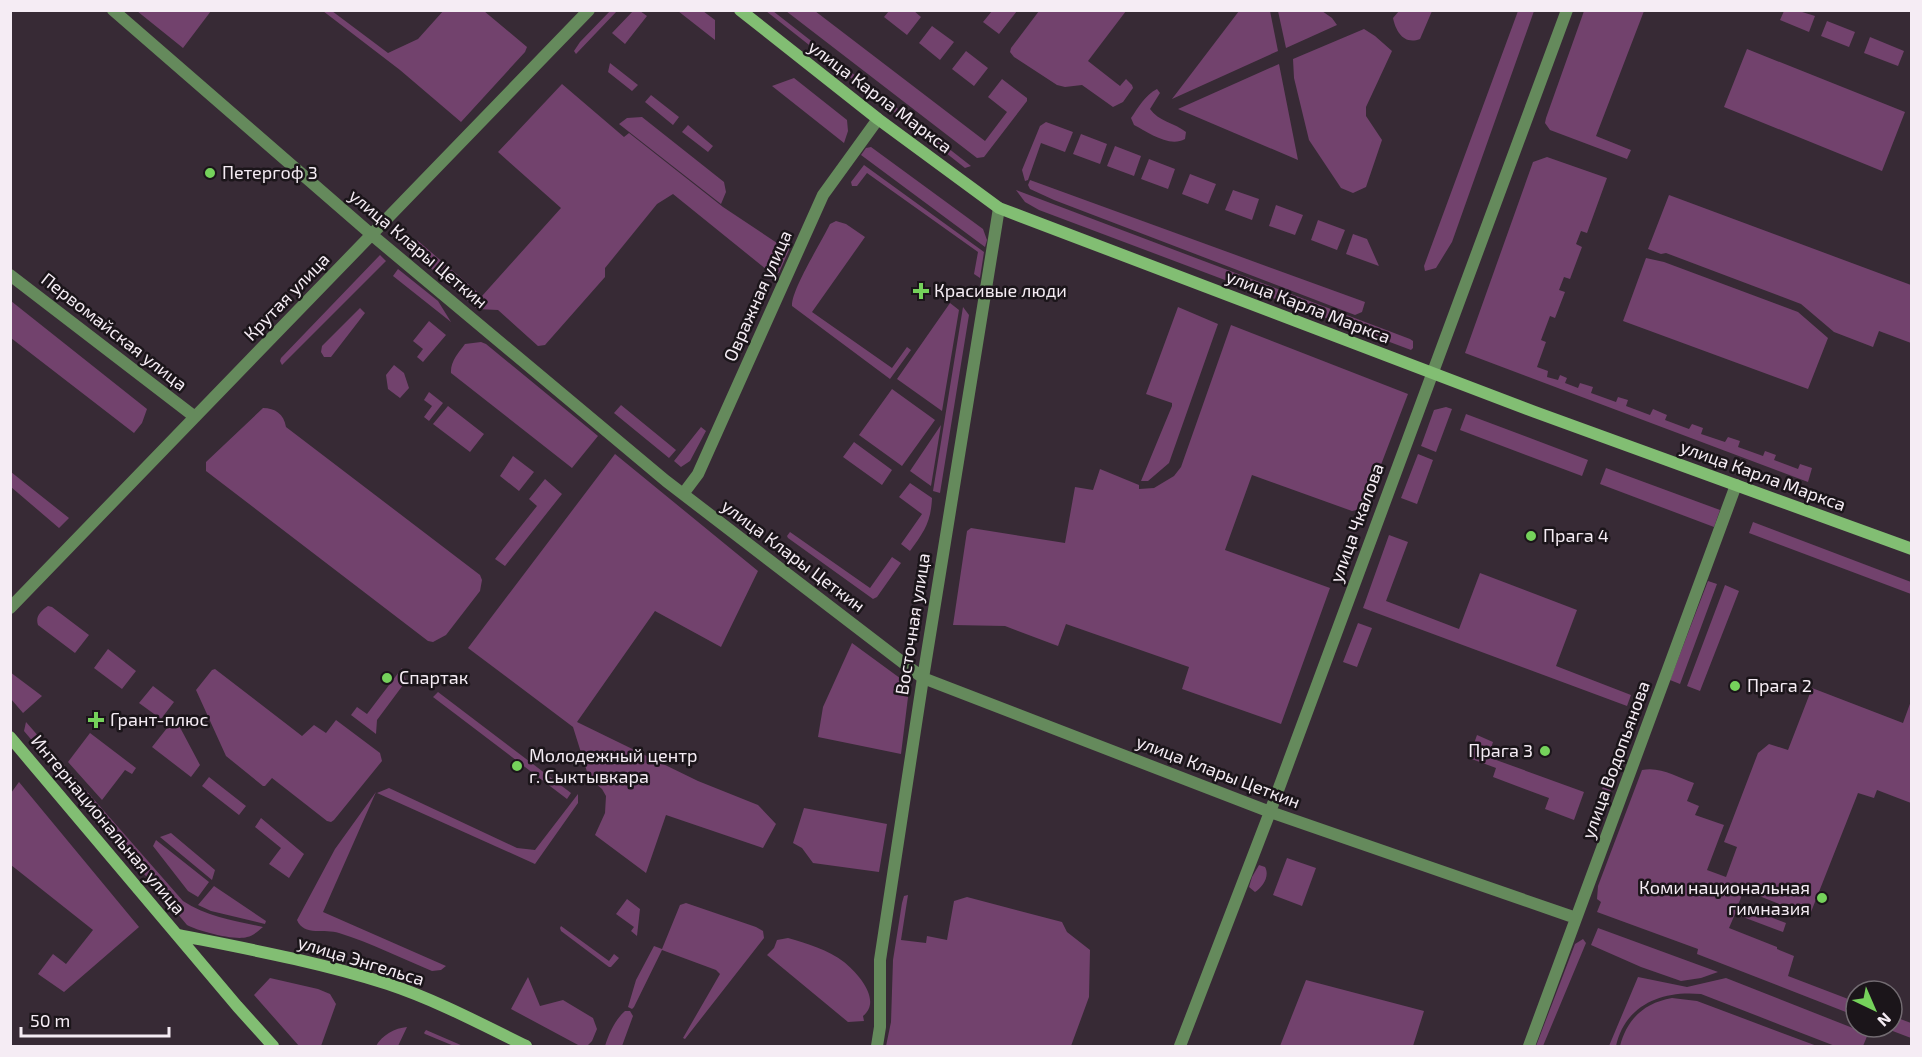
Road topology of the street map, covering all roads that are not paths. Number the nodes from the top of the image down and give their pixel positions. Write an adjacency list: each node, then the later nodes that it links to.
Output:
1 (113, 10): 7 (street, улица Клары Цеткин)
2 (589, 10): 7 (street, Крутая улица)
3 (740, 10): 5 (street, улица Карла Маркса)
4 (1567, 10): 9 (street, улица Чкалова)
5 (878, 119): 6 (street, улица Карла Маркса); 12 (street, Овражная улица)
6 (999, 208): 9 (street, улица Карла Маркса); 15 (street, Восточная улица)
7 (372, 235): 10 (street, Крутая улица); 12 (street, улица Клары Цеткин)
8 (10, 275): 10 (street, Первомайская улица)
9 (1432, 373): 11 (street, улица Карла Маркса); 17 (street, улица Чкалова)
10 (195, 417): 14 (street, Крутая улица)
11 (1736, 485): 13 (street, улица Карла Маркса); 18 (street, улица Водопьянова)
12 (683, 494): 15 (street, улица Клары Цеткин)
13 (1911, 549)
14 (10, 608)
15 (923, 678): 17 (street, улица Клары Цеткин); 22 (street, Восточная улица)
16 (10, 737): 19 (street, Интернациональная улица)
17 (1270, 812): 18 (street, улица Клары Цеткин); 23 (street, улица Чкалова)
18 (1576, 918): 24 (street, улица Водопьянова)
19 (178, 935): 20 (street, Интернациональная улица); 21 (street, улица Энгельса)
20 (273, 1047)
21 (526, 1047)
22 (877, 1047)
23 (1180, 1047)
24 (1528, 1047)

